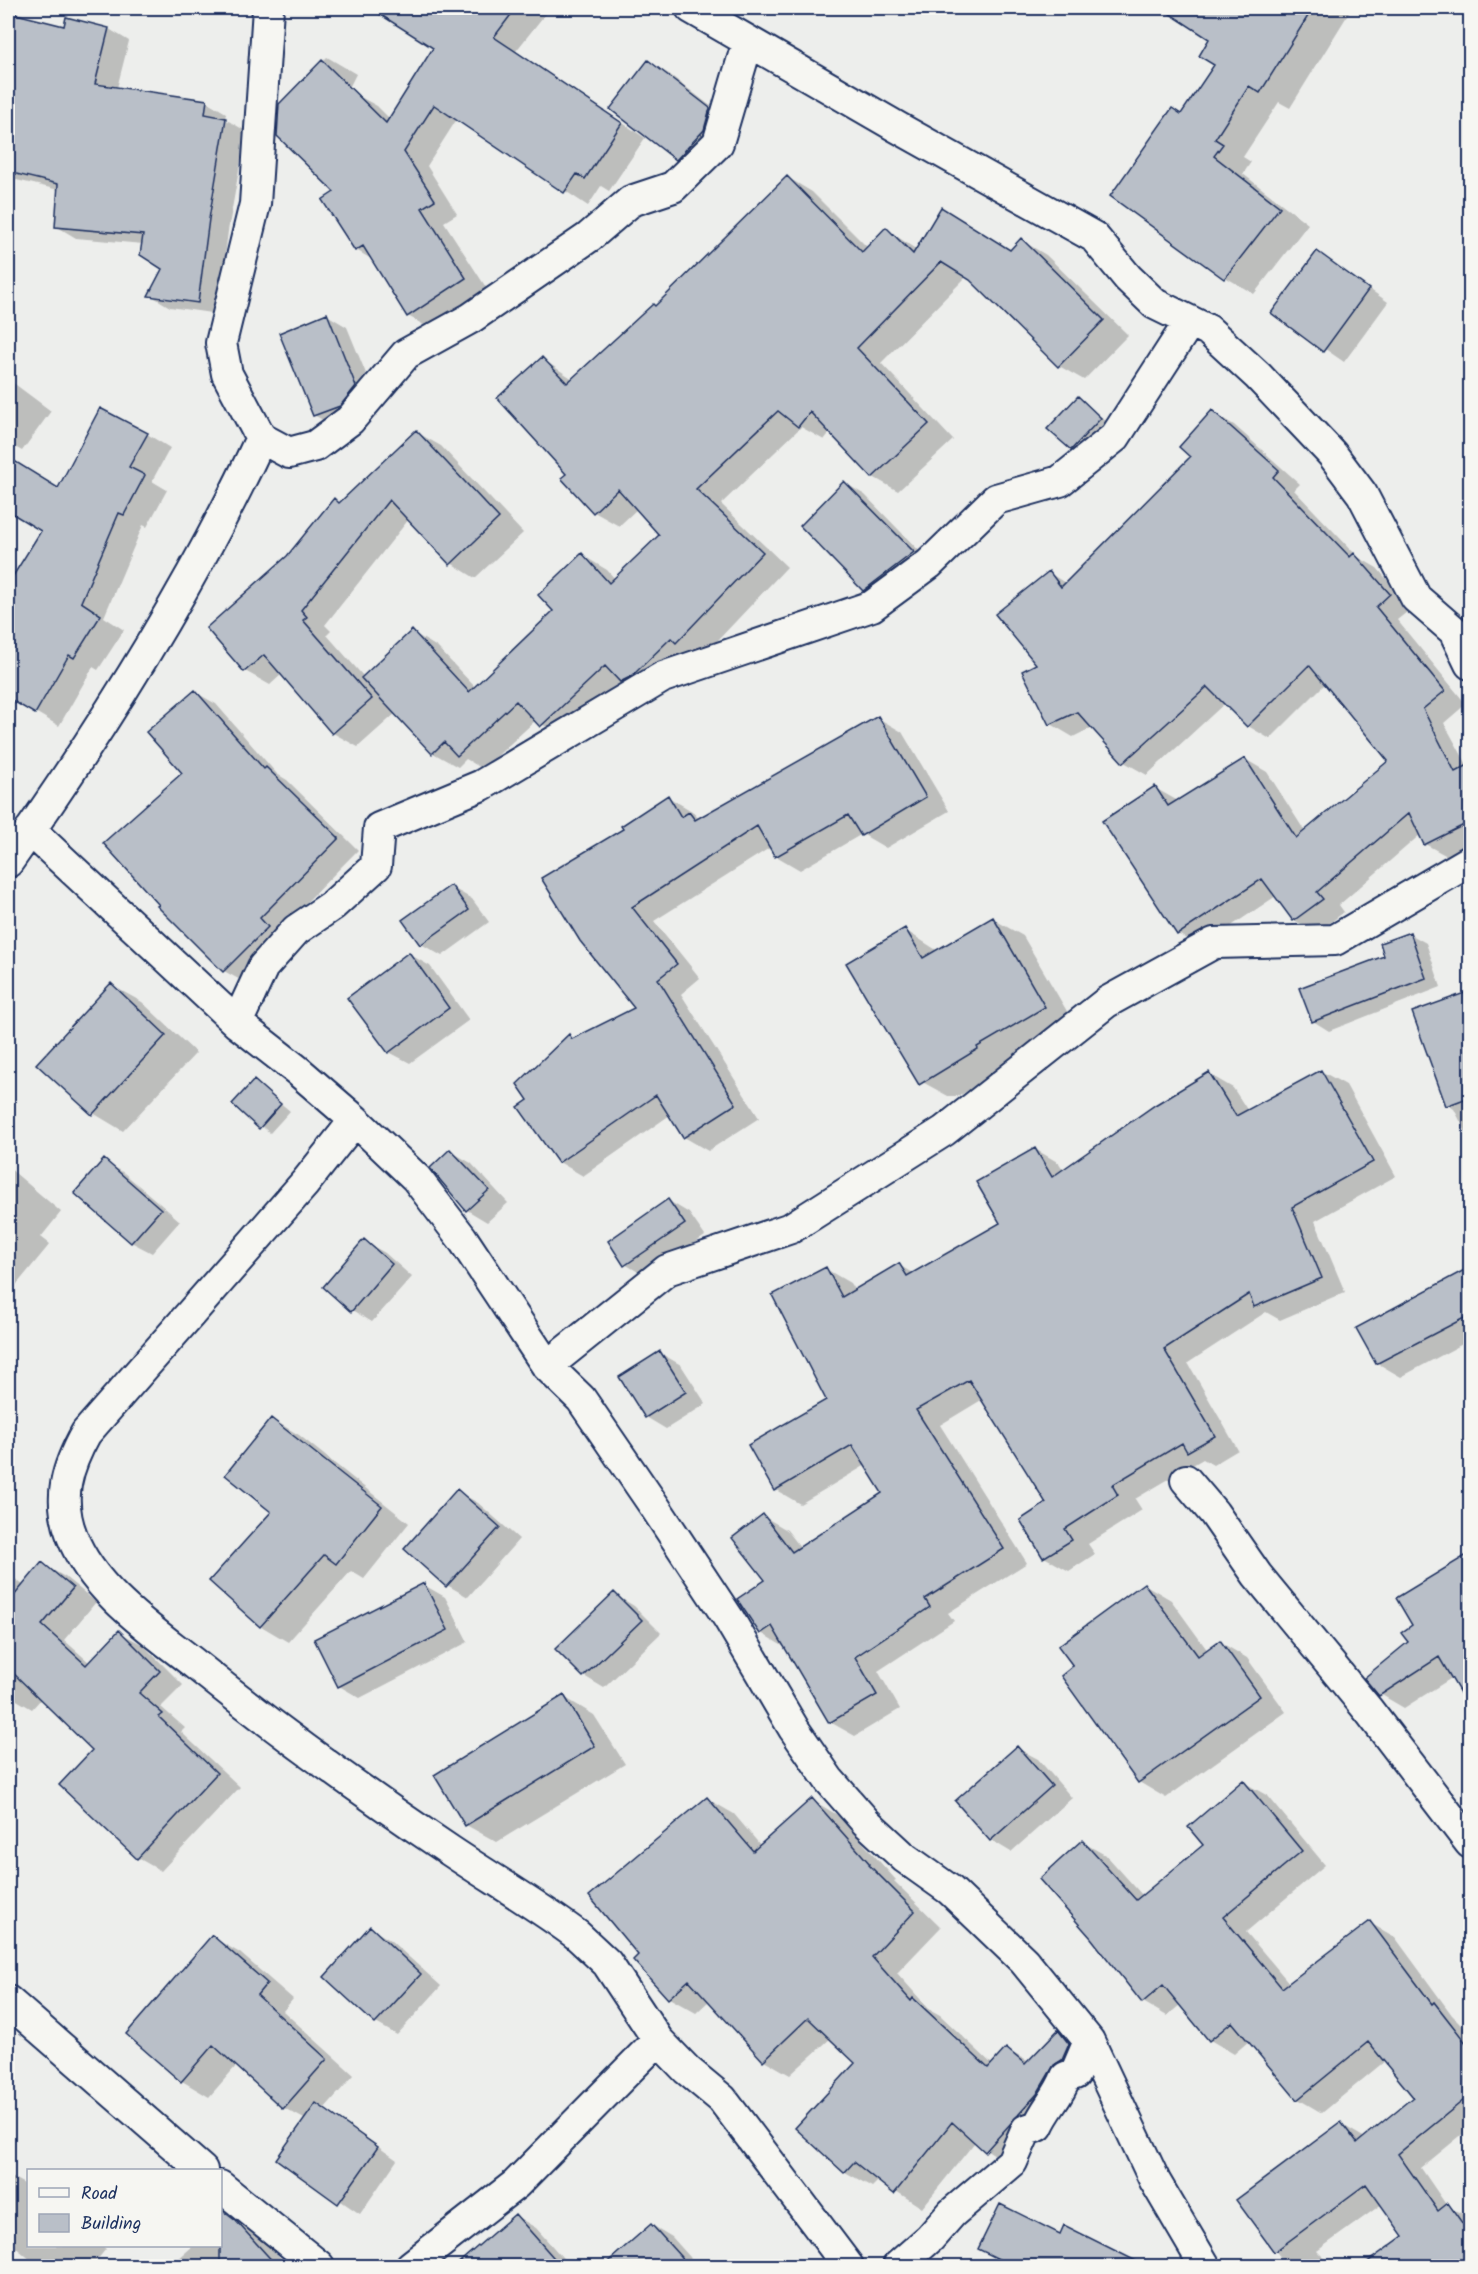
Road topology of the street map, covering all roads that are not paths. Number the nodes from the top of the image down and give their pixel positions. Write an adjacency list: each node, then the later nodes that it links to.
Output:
1 (268, 8): 5 (street)
2 (691, 8): 3 (street)
3 (748, 41): 4 (street); 5 (street)
4 (1190, 321): 6 (street); 10 (street)
5 (261, 438): 7 (street)
6 (1470, 664)
7 (30, 830): 9 (street); 10 (street)
8 (1470, 861): 12 (street)
9 (8, 862)
10 (237, 1023): 11 (street)
11 (356, 1120): 12 (street); 16 (street)
12 (547, 1366): 17 (street)
13 (1186, 1480): 14 (street)
14 (1470, 1843)
15 (8, 2001): 18 (street)
16 (658, 2040): 21 (street); 22 (street)
17 (1089, 2041): 23 (street); 24 (street)
18 (201, 2169)
19 (222, 2188): 20 (street)
20 (319, 2266)
21 (411, 2266)
22 (848, 2266)
23 (898, 2266)
24 (1205, 2266)

